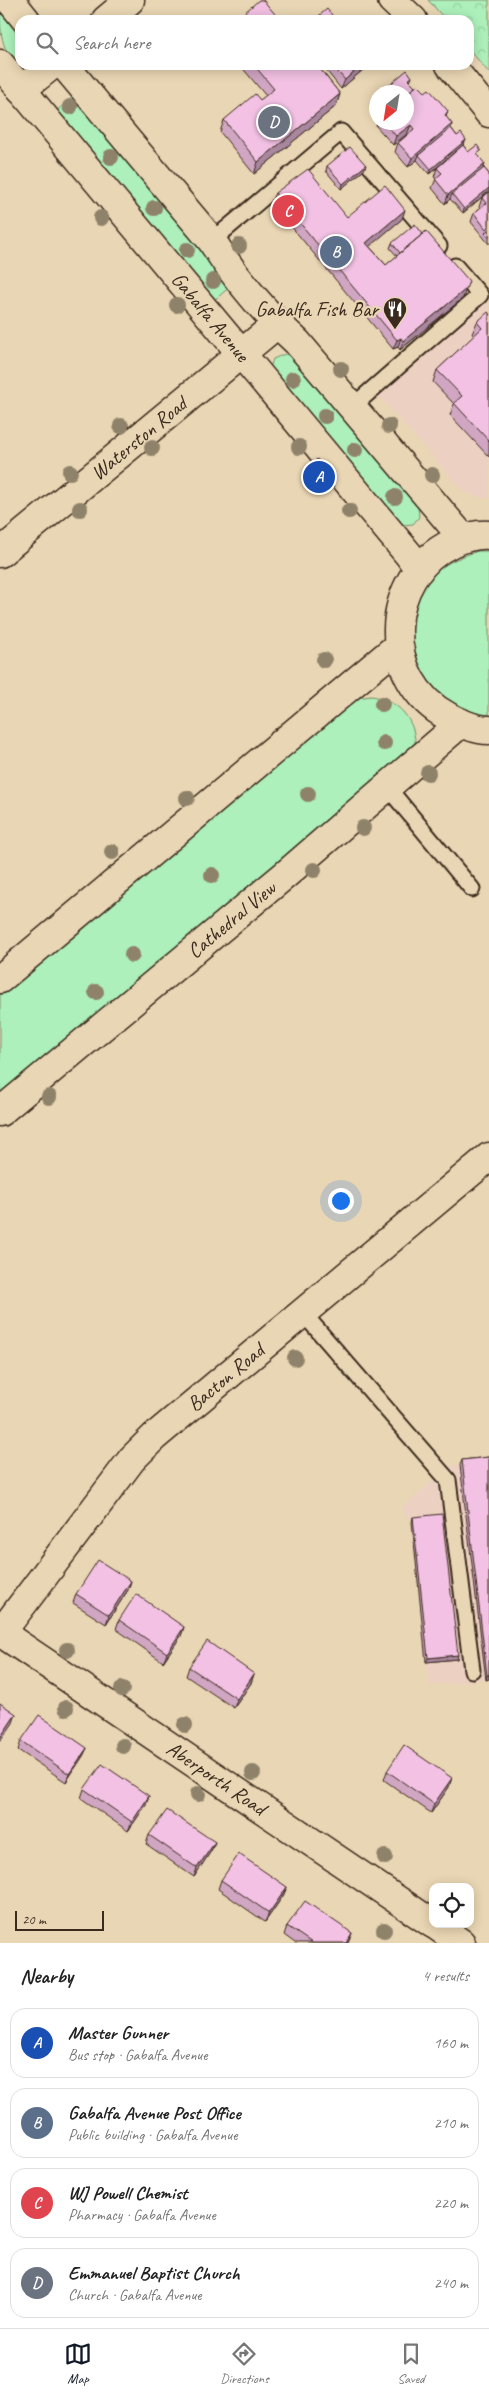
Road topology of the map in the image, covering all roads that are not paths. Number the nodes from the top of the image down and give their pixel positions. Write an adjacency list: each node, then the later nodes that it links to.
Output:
1 (10, 0): 4 (street)
2 (130, 0): 5 (street)
3 (392, 0): 6 (street)
4 (22, 15)
5 (112, 15)
6 (408, 15)
7 (0, 64): 11 (street, Gabalfa Avenue)
8 (46, 70): 11 (street)
9 (68, 70): 13 (street)
10 (454, 70): 12 (street)
11 (21, 90): 15 (street, Gabalfa Avenue)
12 (489, 113)
13 (212, 241): 14 (street); 16 (lane)
14 (277, 324): 15 (street, Waterston Road); 16 (street)
15 (241, 352): 18 (street, Waterston Road); 19 (street, Gabalfa Avenue)
16 (352, 407): 17 (street)
17 (476, 536): 19 (street)
18 (0, 553)
19 (419, 570): 20 (street)
20 (398, 646): 21 (street); 25 (street)
21 (461, 724): 22 (street); 23 (street, Cathedral View)
22 (489, 730)
23 (388, 788): 24 (lane); 26 (street, Cathedral View)
24 (472, 889)
25 (0, 979)
26 (0, 1112)
27 (489, 1158): 28 (street, Bacton Road)
28 (303, 1313): 29 (street, Bacton Road); 30 (lane)
29 (0, 1632): 31 (street, Aberporth Road)
30 (472, 1670)
31 (429, 1921)
32 (439, 1928): 33 (street, Aberporth Road)
33 (462, 1943)

